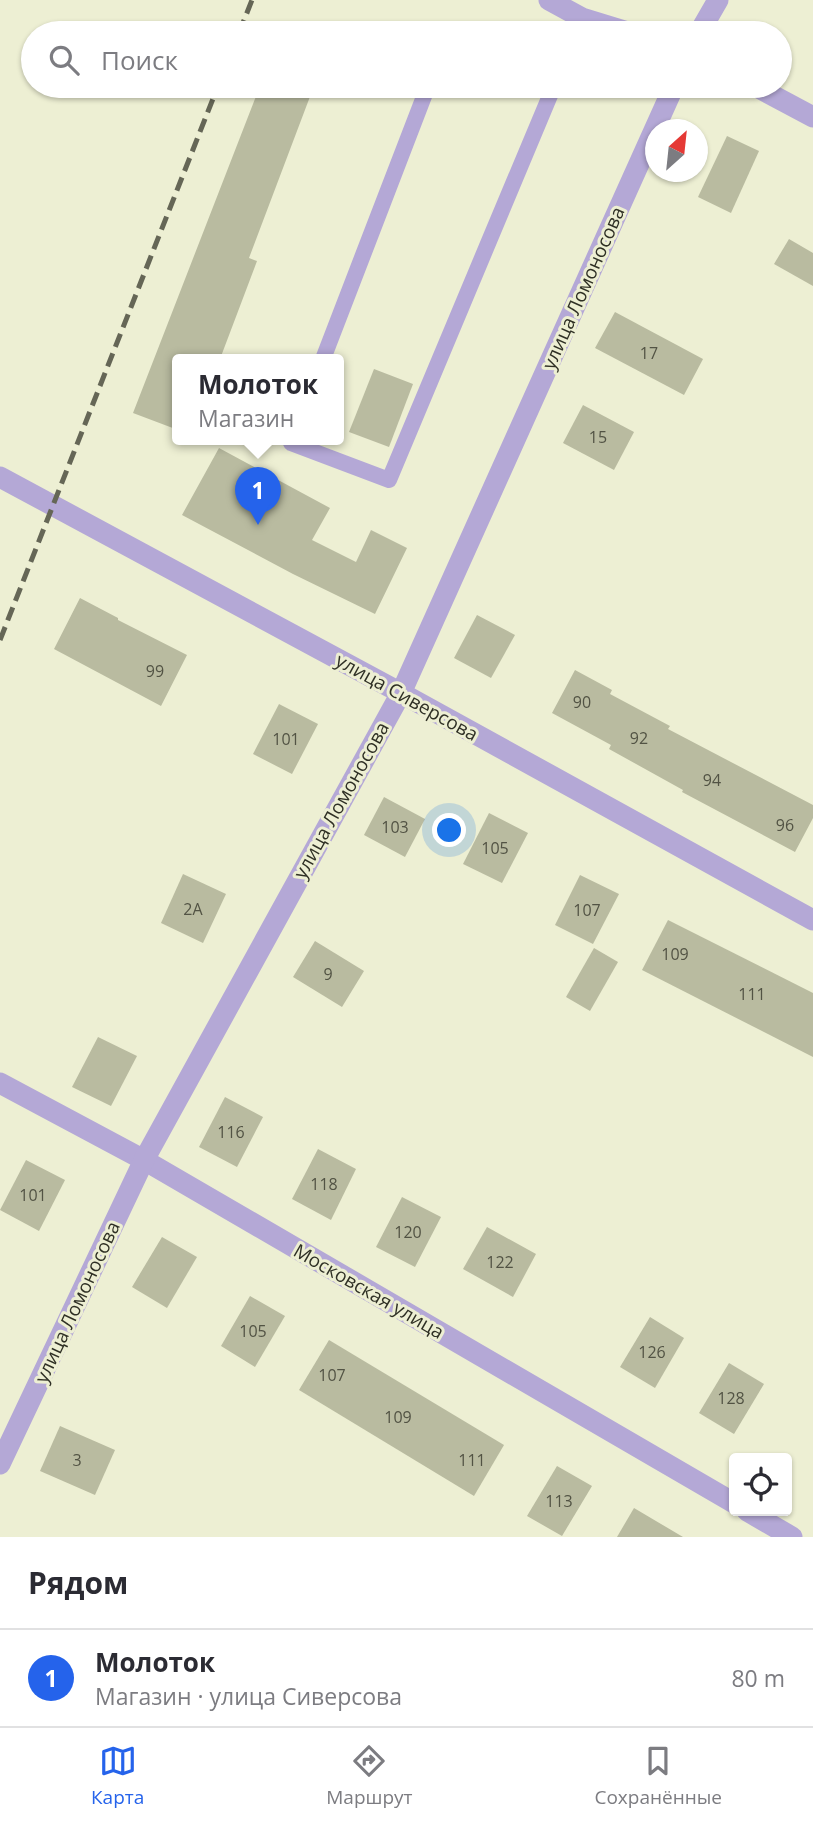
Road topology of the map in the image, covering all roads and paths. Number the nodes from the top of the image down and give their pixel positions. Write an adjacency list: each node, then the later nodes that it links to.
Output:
1 (549, 0): 3 (street)
2 (718, 0): 4 (street)
3 (573, 21)
4 (706, 21)
5 (423, 98): 10 (lane)
6 (549, 98): 11 (lane)
7 (669, 98): 13 (street, улица Ломоносова)
8 (777, 98): 9 (street)
9 (813, 117)
10 (325, 354)
11 (296, 445)
12 (0, 477): 13 (street, улица Сиверсова)
13 (401, 693): 14 (street, улица Сиверсова); 16 (street, улица Ломоносова)
14 (813, 920)
15 (0, 1083): 16 (street, Московская улица)
16 (144, 1160): 17 (street, улица Ломоносова); 18 (street, Московская улица)
17 (0, 1464)
18 (729, 1500)
19 (756, 1516): 20 (street)
20 (792, 1537)

